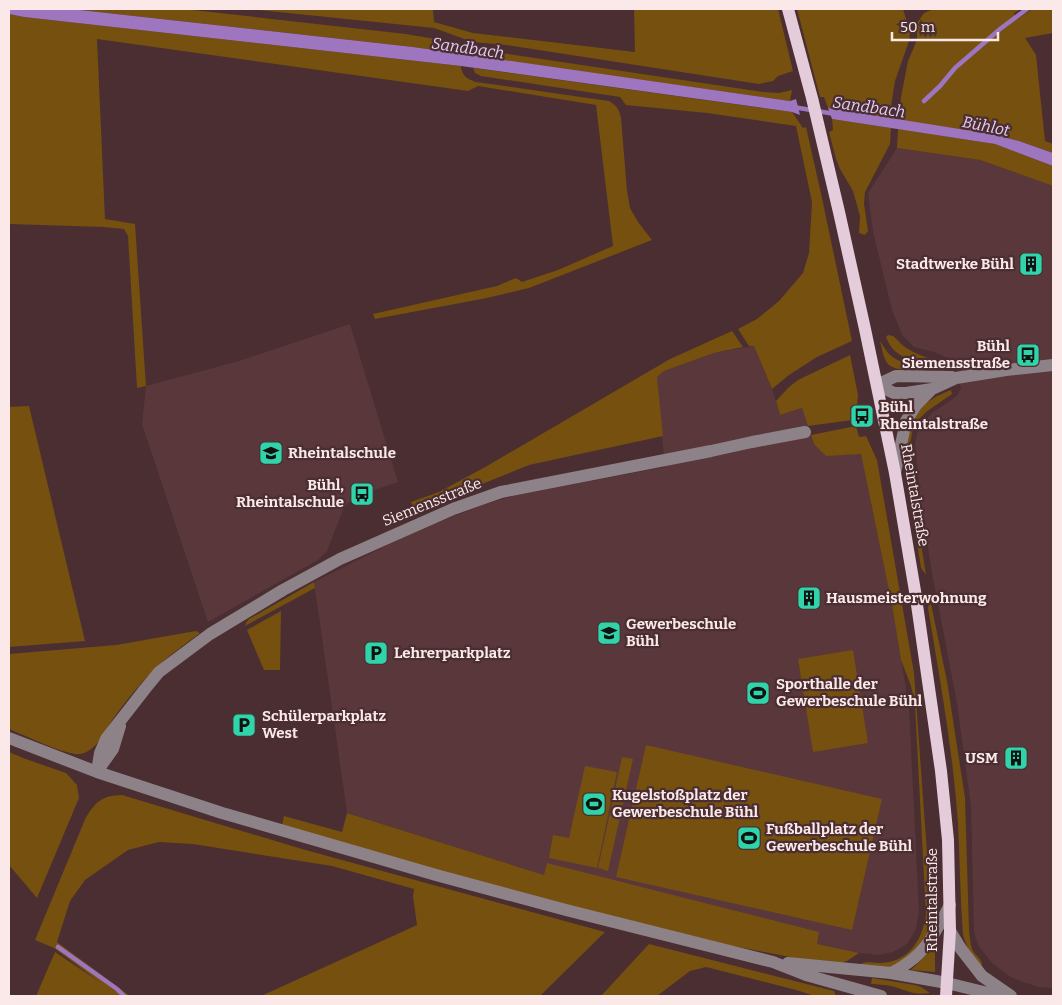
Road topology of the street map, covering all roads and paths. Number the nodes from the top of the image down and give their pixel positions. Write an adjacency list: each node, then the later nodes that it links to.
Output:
1 (788, 9): 4 (main road, Rheintalstraße)
2 (1053, 365): 3 (street)
3 (956, 378): 4 (street); 5 (street)
4 (877, 385): 5 (street); 7 (main road, Rheintalstraße)
5 (932, 389): 7 (street)
6 (805, 432): 9 (street, Siemensstraße)
7 (895, 473): 10 (main road, Rheintalstraße)
8 (9, 738): 9 (street)
9 (97, 772): 12 (street)
10 (950, 905): 11 (main road, Rheintalstraße); 13 (street)
11 (950, 930): 14 (main road, Rheintalstraße); 17 (street)
12 (773, 962): 13 (street); 15 (street)
13 (891, 974): 14 (street)
14 (947, 990): 16 (street)
15 (882, 996)
16 (1000, 996)
17 (1011, 996)

